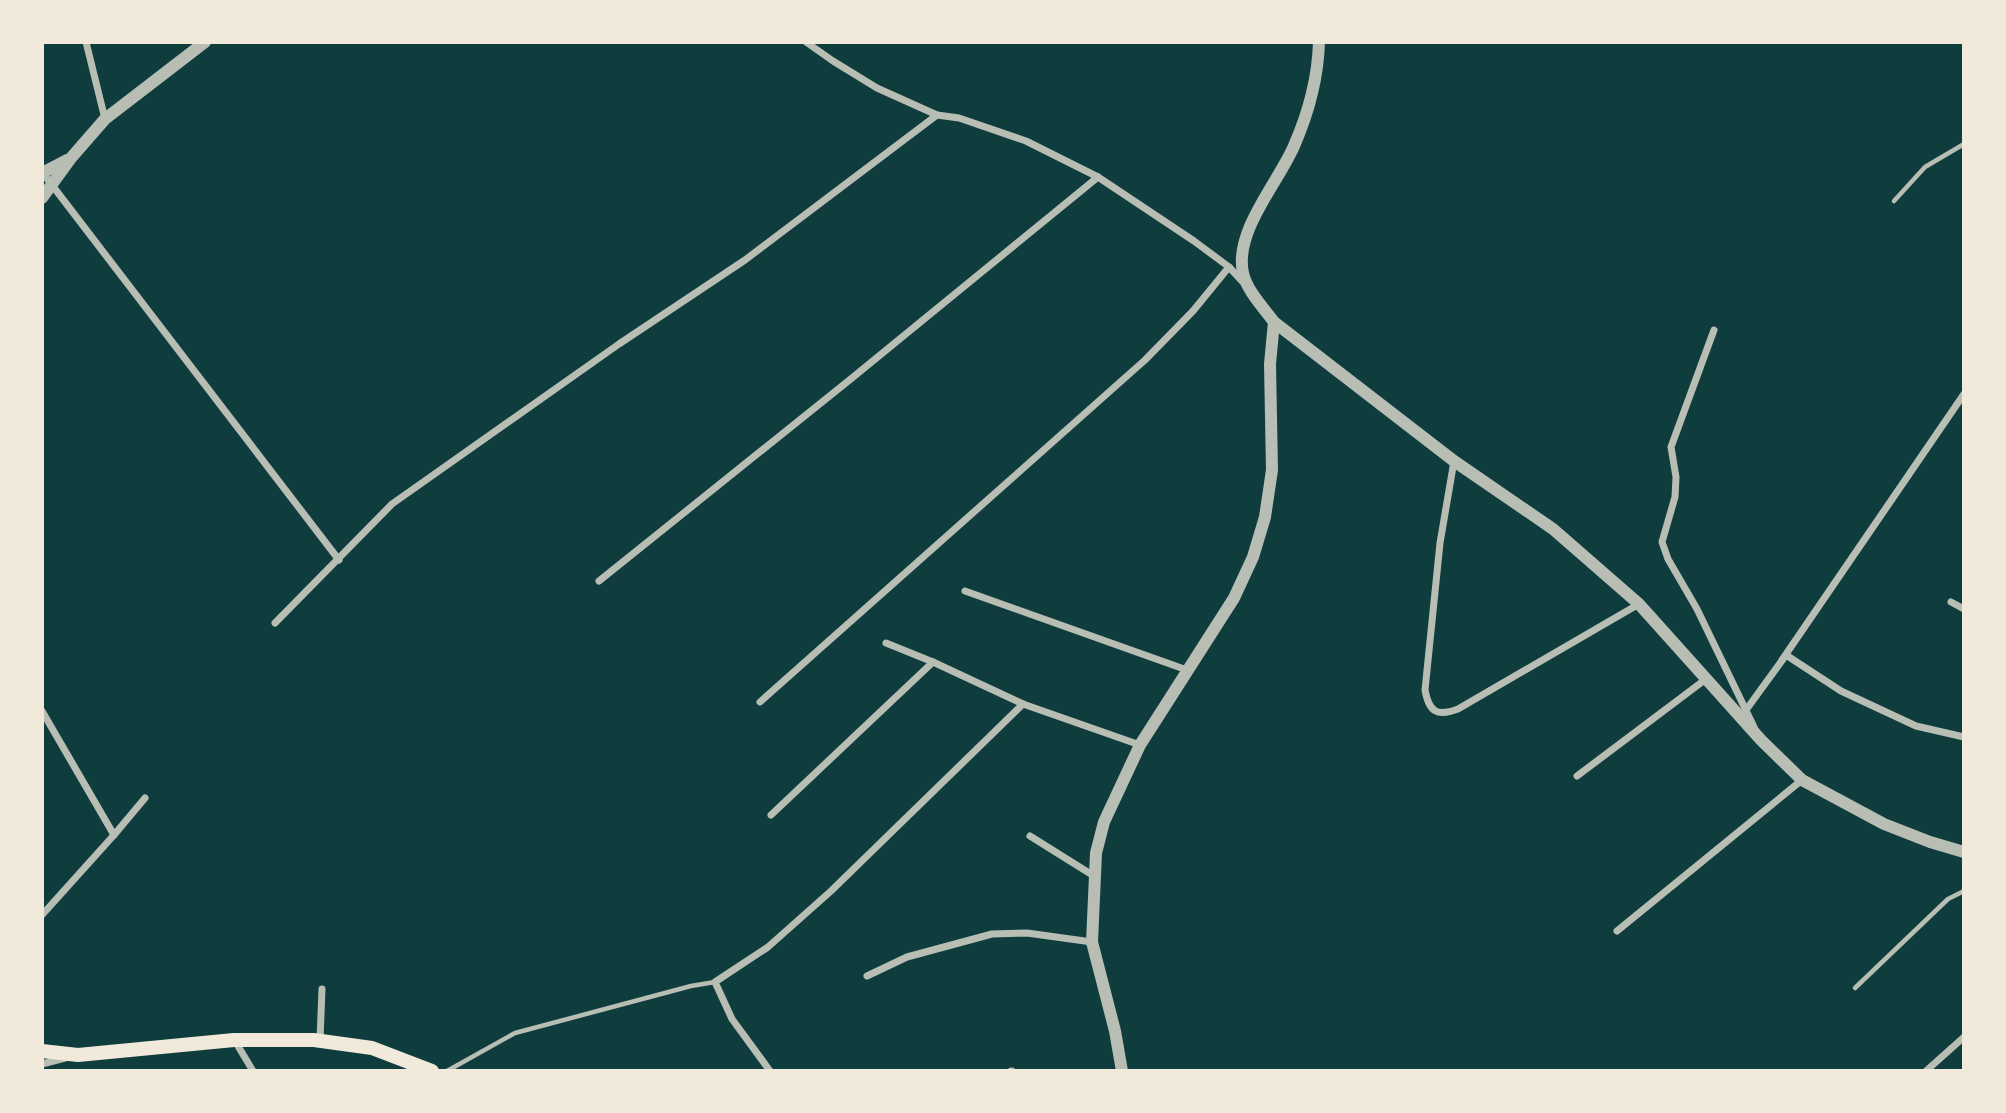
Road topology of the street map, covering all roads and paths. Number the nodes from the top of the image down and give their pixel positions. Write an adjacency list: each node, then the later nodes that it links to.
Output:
1 (86, 42): 6 (street)
2 (205, 42): 6 (street)
3 (806, 42): 5 (street)
4 (1319, 42): 15 (street)
5 (937, 115): 10 (street); 20 (street)
6 (105, 119): 8 (street)
7 (1964, 144): 13 (lane)
8 (71, 158): 9 (street); 11 (street)
9 (42, 173): 11 (street)
10 (1098, 177): 14 (street); 21 (street)
11 (51, 186): 12 (street); 20 (street)
12 (42, 198)
13 (1894, 201)
14 (1229, 267): 15 (street); 32 (street)
15 (1248, 286): 16 (street)
16 (1274, 322): 19 (street); 30 (street)
17 (1714, 330): 34 (street)
18 (1964, 394): 28 (street)
19 (1454, 461): 24 (street); 24 (street)
20 (339, 559): 26 (street)
21 (599, 581)
22 (965, 592): 30 (street)
23 (1951, 602): 25 (street)
24 (1639, 604): 31 (street)
25 (1964, 609)
26 (275, 623)
27 (886, 643): 29 (street)
28 (1782, 660): 34 (street); 36 (street)
29 (933, 662): 33 (street); 42 (street)
30 (1187, 670): 38 (street)
31 (1706, 679): 37 (street); 39 (street)
32 (760, 702)
33 (1023, 704): 38 (street); 52 (street)
34 (1746, 710): 37 (street)
35 (42, 711): 43 (street)
36 (1964, 737)
37 (1760, 740): 40 (street)
38 (1140, 746): 46 (street)
39 (1577, 776)
40 (1802, 780): 45 (street); 49 (street)
41 (145, 799): 43 (street)
42 (771, 815)
43 (114, 835): 48 (street)
44 (1030, 836): 46 (street)
45 (1964, 852)
46 (1094, 876): 50 (street)
47 (1964, 891): 53 (lane)
48 (42, 915)
49 (1617, 931)
50 (1092, 943): 51 (street); 65 (street)
51 (867, 976)
52 (715, 982): 63 (lane); 64 (street)
53 (1855, 988)
54 (322, 989): 57 (street)
55 (1964, 1037): 66 (street)
56 (234, 1040): 57 (main road); 59 (main road); 61 (street)
57 (320, 1041): 62 (main road)
58 (42, 1051): 59 (main road)
59 (78, 1055): 60 (street)
60 (42, 1064)
61 (253, 1071)
62 (432, 1071)
63 (447, 1071)
64 (770, 1071)
65 (1122, 1071)
66 (1926, 1071)

